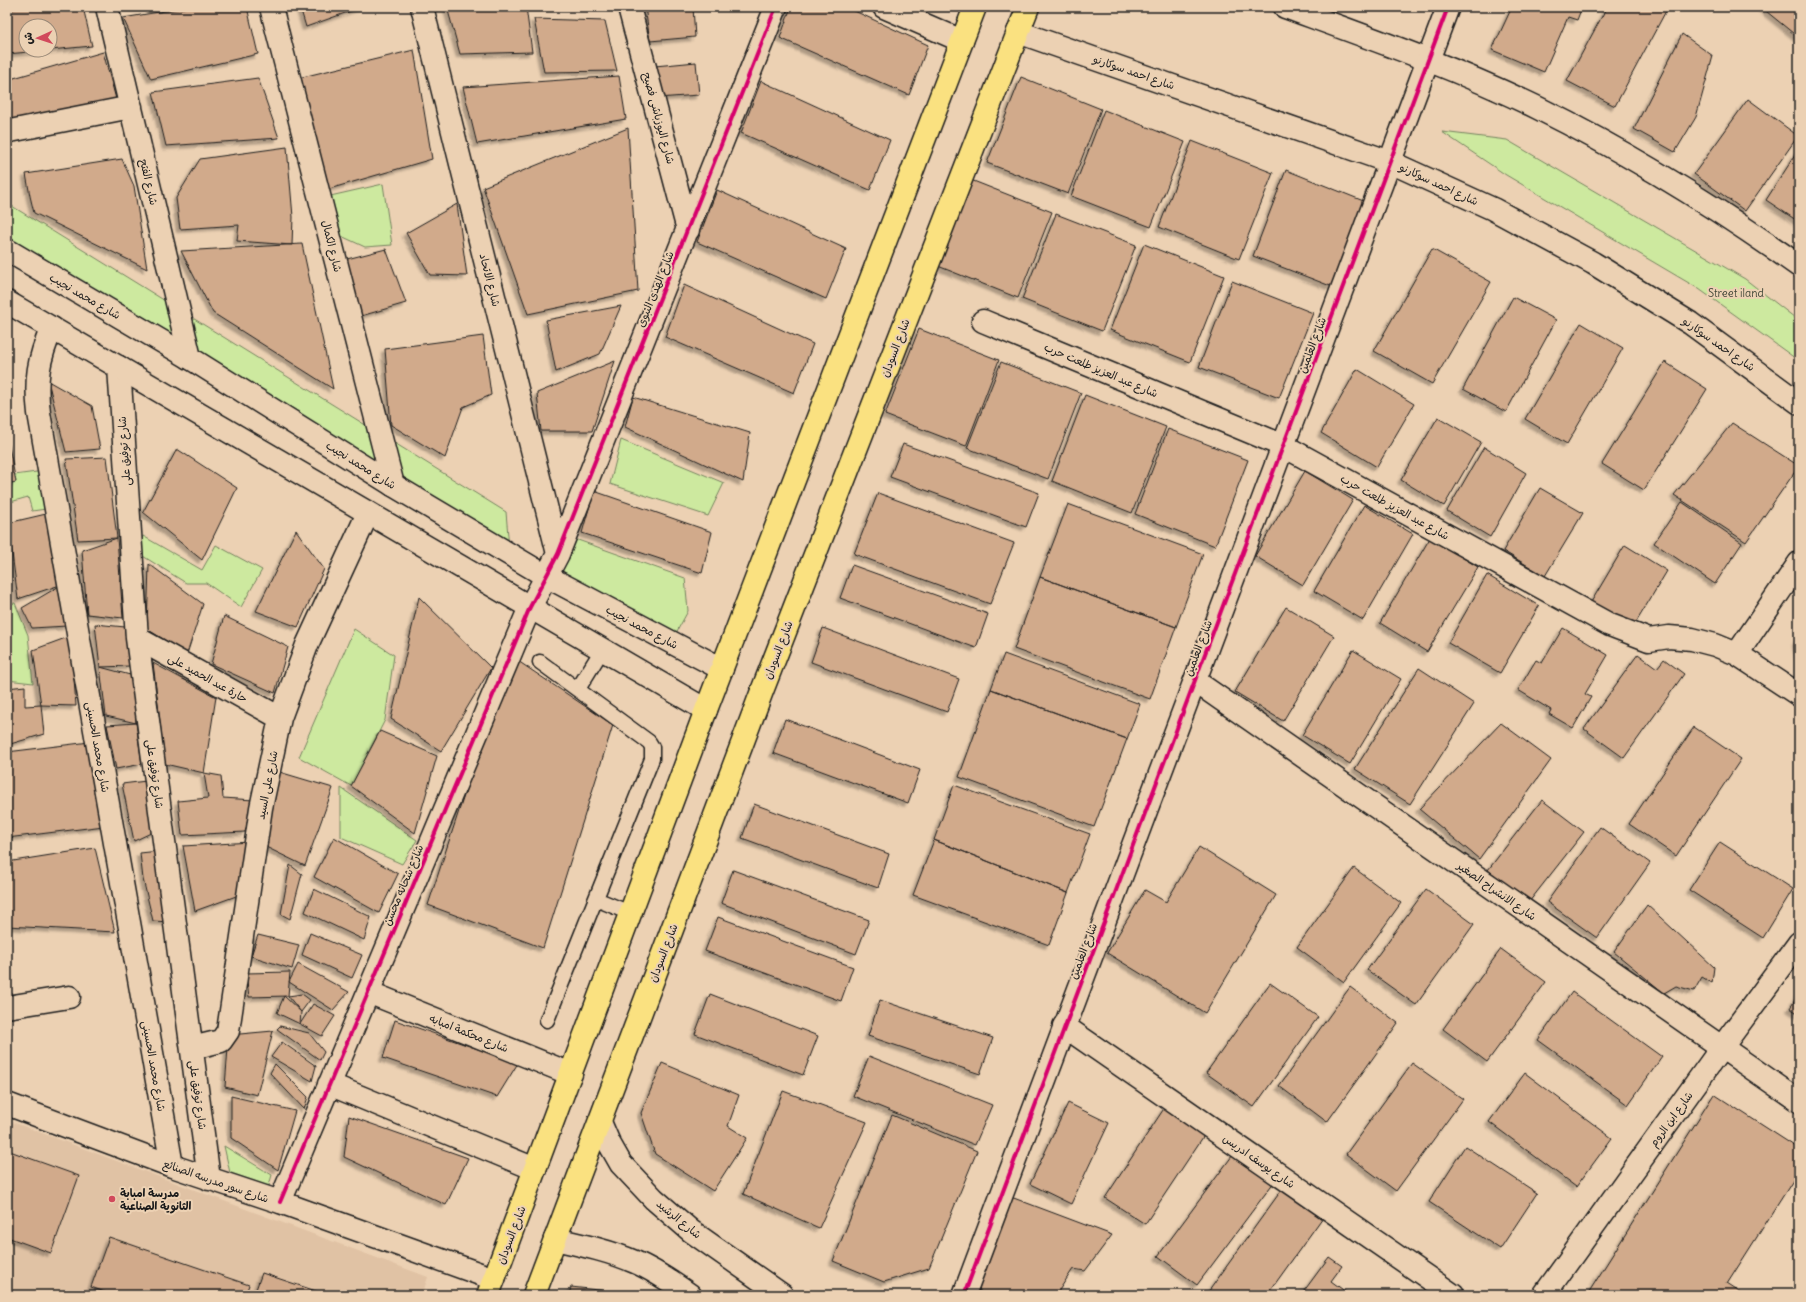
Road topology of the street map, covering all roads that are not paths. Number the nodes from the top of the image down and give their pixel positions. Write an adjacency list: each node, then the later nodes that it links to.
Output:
1 (107, 7): 14 (street, شارع الفتح)
2 (270, 7): 27 (street, شارع الكمال)
3 (422, 7): 29 (street, شارع الاتحاد)
4 (629, 7): 17 (street, شارع اليوزباشى فصيح)
5 (776, 7): 17 (street, شارع الهدى النبوى)
6 (884, 7): 12 (street)
7 (975, 7): 12 (main road, شارع السودان)
8 (1028, 7): 11 (main road, شارع السودان)
9 (1285, 7): 13 (street)
10 (1448, 7): 13 (street, شارع العلمين)
11 (1018, 32): 16 (street, شارع احمد سوكارنو); 57 (main road, شارع السودان)
12 (962, 41): 37 (main road, شارع السودان)
13 (1429, 60): 16 (street, شارع العلمين); 19 (street)
14 (131, 107): 15 (street); 23 (street, شارع الفتح)
15 (10, 131)
16 (1390, 162): 25 (street, شارع احمد سوكارنو); 26 (street, شارع العلمين)
17 (688, 230): 29 (street, شارع الهدى النبوى)
18 (7, 250): 23 (street, شارع محمد نجيب)
19 (1799, 266)
20 (7, 302): 22 (street)
21 (983, 321): 26 (street, شارع عبد العزيز طلعت حرب)
22 (52, 328): 24 (street); 58 (street, شارع محمد الحسينى)
23 (190, 358): 27 (street, شارع محمد نجيب)
24 (119, 367): 28 (street); 33 (street, شارع توفيق على)
25 (1799, 403)
26 (1284, 446): 35 (street, شارع عبد العزيز طلعت حرب); 38 (street, شارع العلمين)
27 (393, 485): 31 (street, شارع محمد نجيب)
28 (368, 513): 32 (street); 42 (street, شارع على السيد)
29 (558, 554): 31 (street, شارع الهدى النبوى)
30 (1799, 563): 35 (street)
31 (546, 576): 32 (street, شارع شحاته محسن); 37 (street, شارع محمد نجيب)
32 (530, 608): 34 (street); 46 (street, شارع شحاته محسن)
33 (137, 638): 42 (street, حارة عبد الحميد على); 52 (street, شارع توفيق على)
34 (602, 650): 39 (lane); 41 (street)
35 (1737, 654): 40 (street, شارع عبد العزيز طلعت حرب)
36 (540, 662): 39 (lane)
37 (722, 669): 41 (main road, شارع السودان)
38 (1195, 681): 50 (street, شارع العلمين); 51 (street, شارع الانشراح الصغير)
39 (578, 690): 43 (lane)
40 (1799, 695)
41 (706, 710): 44 (main road, شارع السودان)
42 (280, 718): 52 (street, شارع على السيد)
43 (596, 899): 44 (lane); 49 (lane)
44 (630, 913): 53 (main road, شارع السودان)
45 (1799, 944): 51 (street, شارع ابن الروم)
46 (368, 992): 53 (street, شارع محكمة امبابه); 54 (street, شارع شحاته محسن)
47 (69, 998): 48 (street)
48 (7, 1007)
49 (547, 1020)
50 (1064, 1026): 67 (street, شارع العلمين); 68 (street, شارع يوسف ادريس)
51 (1722, 1047): 55 (street, شارع الانشراح الصغير); 69 (street, شارع ابن الروم)
52 (192, 1048): 60 (street, شارع توفيق على)
53 (571, 1074): 59 (main road, شارع السودان)
54 (330, 1084): 59 (street); 61 (street, شارع شحاته محسن)
55 (1799, 1102)
56 (7, 1104): 58 (street, شارع سور مدرسه الصنائع)
57 (600, 1122): 62 (main road, شارع السودان); 66 (street, شارع الرشيد)
58 (172, 1166): 60 (street, شارع سور مدرسه الصنائع)
59 (535, 1170): 63 (main road, شارع السودان)
60 (209, 1179): 61 (street, شارع سور مدرسه الصنائع)
61 (280, 1202): 63 (street, شارع سور مدرسه الصنائع)
62 (556, 1239): 64 (main road, شارع السودان); 65 (street)
63 (491, 1287)
64 (534, 1295)
65 (690, 1295)
66 (782, 1295)
67 (964, 1295)
68 (1453, 1295)
69 (1544, 1295)

